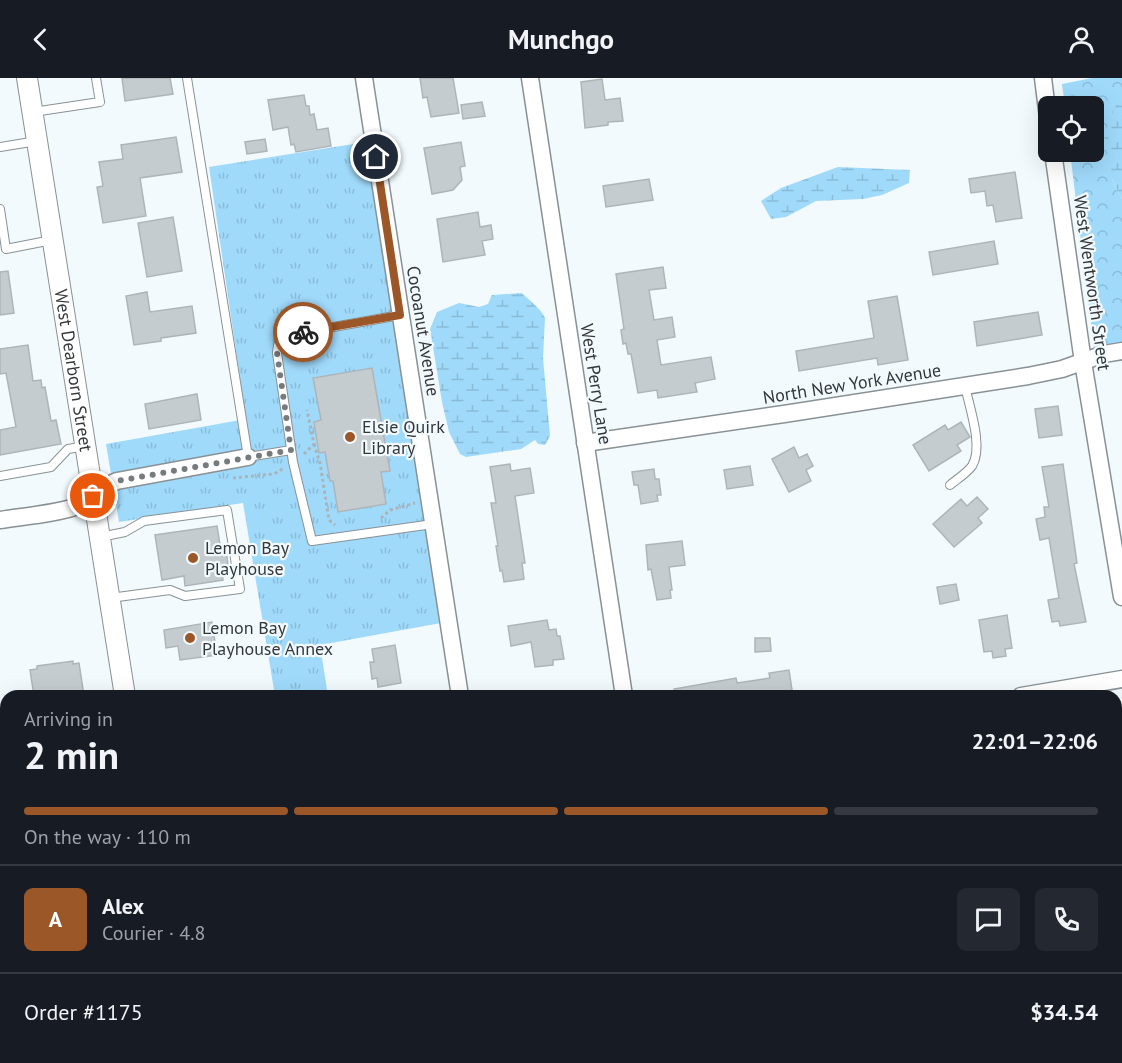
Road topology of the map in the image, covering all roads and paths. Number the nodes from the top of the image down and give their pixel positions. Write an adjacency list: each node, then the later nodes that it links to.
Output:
1 (27, 78): 8 (street, West Dearborn Street)
2 (96, 78): 8 (lane)
3 (187, 78): 22 (lane)
4 (364, 78): 14 (street, Cocoanut Avenue)
5 (530, 78): 18 (street, West Perry Lane)
6 (1043, 78): 7 (street)
7 (1045, 96)
8 (33, 112): 9 (street, West Dearborn Street)
9 (37, 141): 10 (lane); 13 (street, West Dearborn Street)
10 (0, 147)
11 (1054, 162): 16 (street, West Wentworth Street)
12 (0, 209): 13 (lane)
13 (52, 240): 20 (street, West Dearborn Street)
14 (400, 315): 21 (lane); 26 (street, Cocoanut Avenue)
15 (1122, 351): 16 (street, North New York Avenue)
16 (1083, 362): 17 (street, North New York Avenue); 32 (street, West Wentworth Street)
17 (964, 386): 18 (street, North New York Avenue); 24 (lane)
18 (585, 443): 37 (street, West Perry Lane)
19 (314, 444): 30 (path)
20 (86, 446): 23 (lane); 25 (street, West Dearborn Street)
21 (291, 450): 22 (lane); 29 (lane)
22 (248, 457): 25 (street)
23 (0, 476)
24 (950, 485)
25 (93, 496): 27 (street); 31 (street, West Dearborn Street)
26 (429, 500): 28 (path); 29 (street, Cocoanut Avenue)
27 (0, 520)
28 (376, 520)
29 (433, 524): 36 (street, Cocoanut Avenue)
30 (342, 527)
31 (99, 537): 33 (street, West Dearborn Street); 33 (lane)
32 (1122, 597)
33 (109, 598): 35 (street, West Dearborn Street)
34 (1122, 679): 38 (street)
35 (124, 690)
36 (459, 690)
37 (623, 690)
38 (1057, 690)

